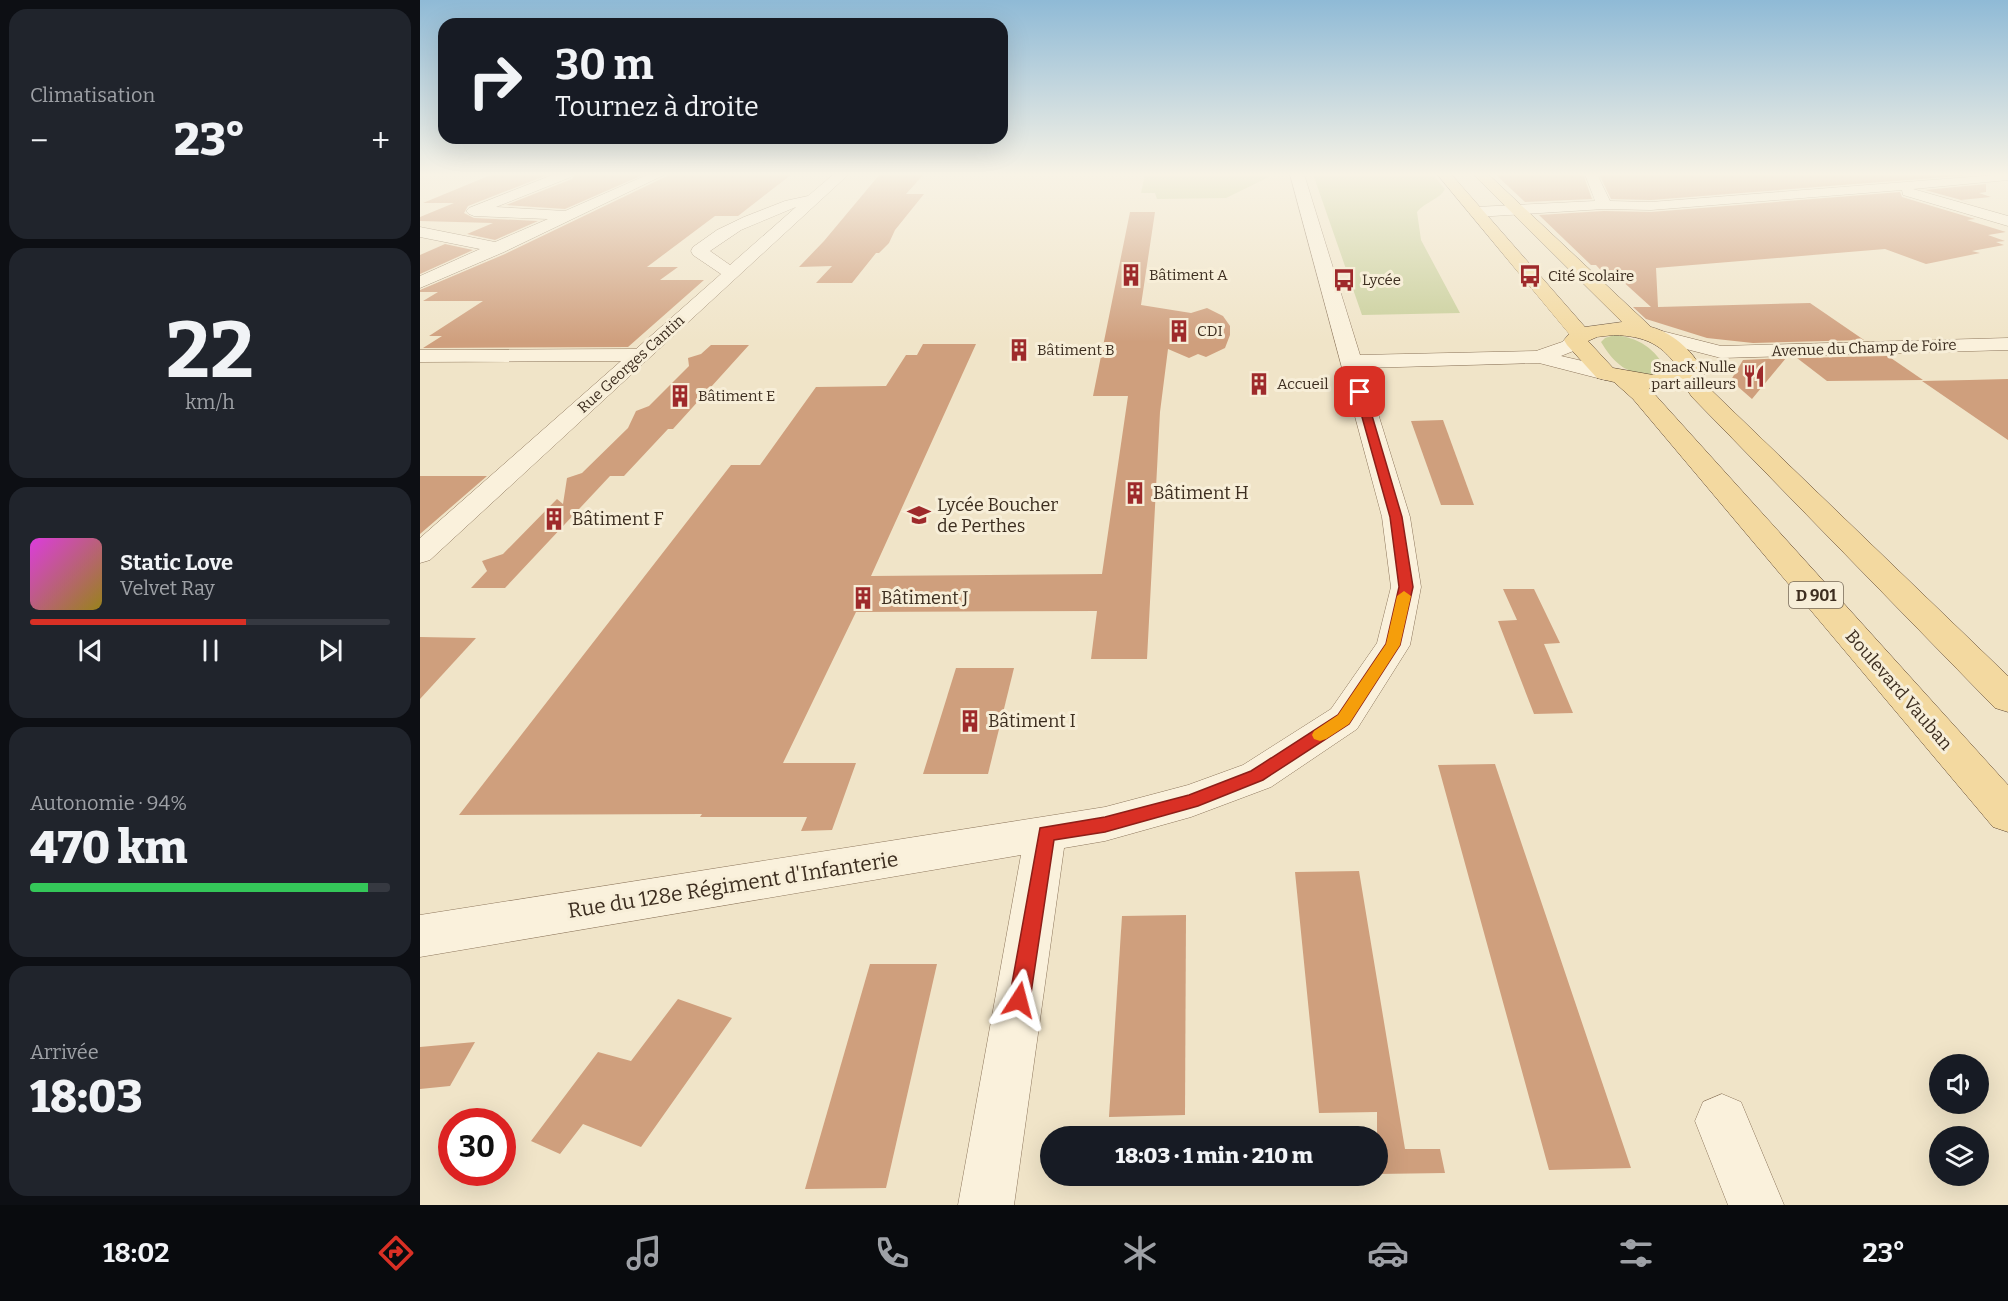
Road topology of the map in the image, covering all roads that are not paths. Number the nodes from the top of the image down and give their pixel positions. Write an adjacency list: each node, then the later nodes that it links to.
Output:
1 (536, 230): 8 (street)
2 (726, 230): 9 (street)
3 (779, 230): 9 (street, Rue Georges Cantin)
4 (1313, 230): 18 (street, Rue du 128e Régiment d'Infanterie)
5 (1491, 230): 12 (main road)
6 (1538, 230): 11 (main road)
7 (420, 232): 8 (street)
8 (498, 248): 10 (street)
9 (734, 271): 15 (street, Rue Georges Cantin)
10 (420, 283)
11 (1651, 334): 12 (main road); 14 (street, Avenue du Champ de Foire); 19 (main road)
12 (1578, 337): 17 (street); 20 (main road, Boulevard Vauban)
13 (2008, 344): 14 (street, Avenue du Champ de Foire)
14 (1720, 352): 19 (street, Avenue du Champ de Foire)
15 (642, 355): 16 (street); 21 (street, Rue Georges Cantin)
16 (420, 356)
17 (1539, 357): 18 (street); 20 (street)
18 (1351, 362): 24 (street, Rue du 128e Régiment d'Infanterie)
19 (1692, 373): 20 (main road); 22 (main road)
20 (1614, 375): 23 (main road, Boulevard Vauban / D 901)
21 (420, 554)
22 (2008, 698)
23 (2008, 814)
24 (1046, 833): 25 (street, Rue du 128e Régiment d'Infanterie); 27 (street)
25 (420, 936)
26 (1722, 1121): 28 (street)
27 (987, 1201)
28 (1756, 1205)

